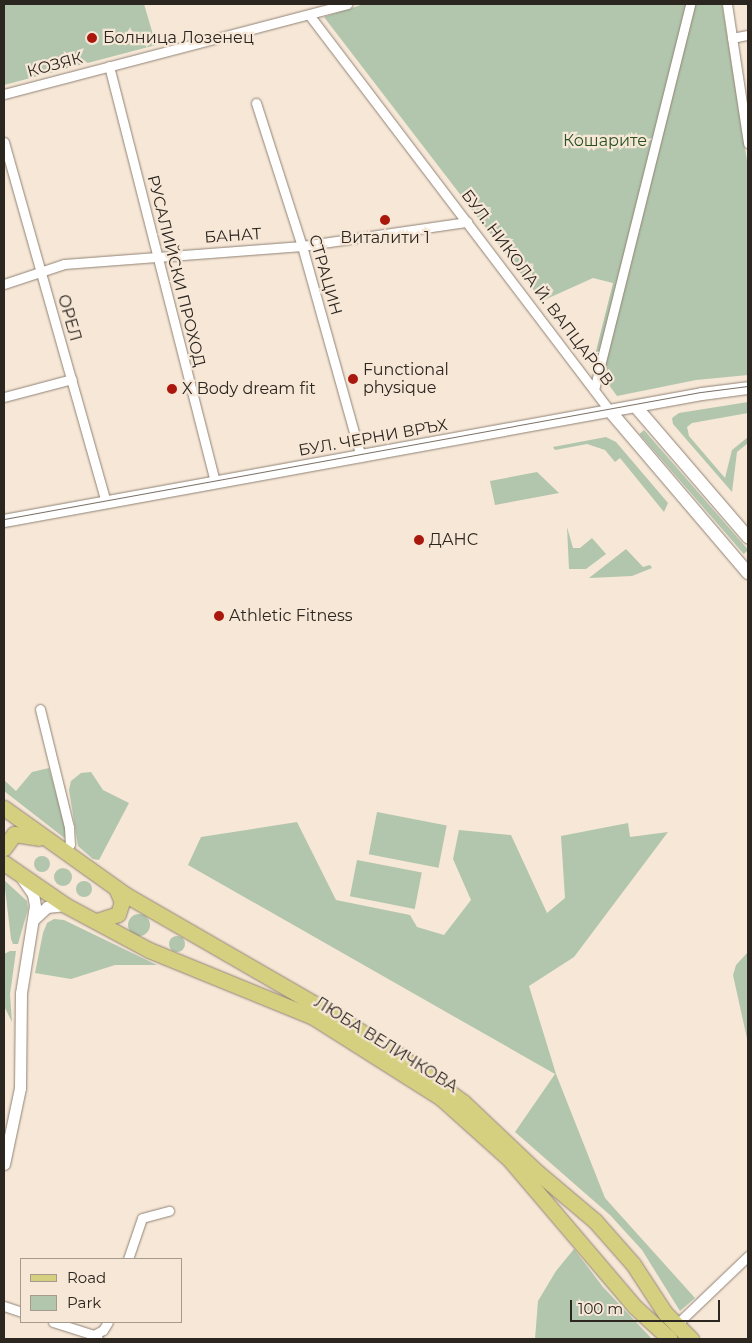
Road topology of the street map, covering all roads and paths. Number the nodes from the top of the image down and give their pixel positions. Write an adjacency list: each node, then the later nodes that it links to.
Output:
1 (347, 4): 4 (street, КОЗЯК)
2 (690, 4): 19 (street)
3 (727, 4): 6 (street)
4 (310, 16): 7 (street, КОЗЯК); 12 (street, БУЛ. НИКОЛА Й. ВАПЦАРОВ)
5 (748, 35): 6 (street)
6 (732, 38): 11 (street)
7 (109, 66): 8 (street, КОЗЯК); 14 (street, РУСАЛИЙСКИ ПРОХОД)
8 (4, 94)
9 (256, 103): 13 (street, СТРАЦИН)
10 (4, 142): 15 (street, ОРЕЛ)
11 (748, 143)
12 (467, 222): 13 (street, БАНАТ); 19 (street, БУЛ. НИКОЛА Й. ВАПЦАРОВ)
13 (302, 246): 14 (street, БАНАТ); 23 (street, СТРАЦИН)
14 (156, 256): 15 (street, БАНАТ); 24 (street, РУСАЛИЙСКИ ПРОХОД)
15 (40, 272): 16 (street, БАНАТ); 17 (street, ОРЕЛ)
16 (4, 284)
17 (72, 379): 20 (street); 25 (street, ОРЕЛ)
18 (748, 388): 21 (main road, БУЛ. ЧЕРНИ ВРЪХ)
19 (594, 390): 22 (street, БУЛ. НИКОЛА Й. ВАПЦАРОВ)
20 (4, 397)
21 (636, 407): 22 (main road, БУЛ. ЧЕРНИ ВРЪХ); 27 (main road)
22 (610, 411): 23 (main road, БУЛ. ЧЕРНИ ВРЪХ); 28 (main road, БУЛ. НИКОЛА Й. ВАПЦАРОВ)
23 (361, 457): 24 (main road, БУЛ. ЧЕРНИ ВРЪХ)
24 (215, 483): 25 (main road, БУЛ. ЧЕРНИ ВРЪХ)
25 (106, 503): 26 (main road, БУЛ. ЧЕРНИ ВРЪХ)
26 (4, 522)
27 (748, 538)
28 (748, 573)
29 (40, 709): 33 (street)
30 (4, 808): 31 (main road, ЛЮБА ВЕЛИЧКОВА)
31 (45, 840): 32 (main road); 33 (main road, ЛЮБА ВЕЛИЧКОВА)
32 (4, 849): 35 (main road)
33 (65, 854): 36 (main road, ЛЮБА ВЕЛИЧКОВА)
34 (4, 863): 35 (main road, ЛЮБА ВЕЛИЧКОВА)
35 (17, 872): 37 (main road, ЛЮБА ВЕЛИЧКОВА); 38 (street)
36 (116, 888): 39 (main road); 42 (main road, ЛЮБА ВЕЛИЧКОВА)
37 (65, 905): 38 (street); 39 (main road, ЛЮБА ВЕЛИЧКОВА)
38 (34, 920): 40 (street)
39 (96, 921): 45 (main road, ЛЮБА ВЕЛИЧКОВА)
40 (4, 1160)
41 (169, 1211): 44 (street)
42 (617, 1244): 45 (main road); 46 (main road, ЛЮБА ВЕЛИЧКОВА)
43 (748, 1256): 52 (street)
44 (128, 1258)
45 (597, 1262): 48 (main road, ЛЮБА ВЕЛИЧКОВА)
46 (652, 1294): 48 (main road); 52 (main road, ЛЮБА ВЕЛИЧКОВА)
47 (4, 1306): 49 (street)
48 (635, 1307): 52 (main road, ЛЮБА ВЕЛИЧКОВА)
49 (20, 1312)
50 (56, 1323): 53 (street)
51 (107, 1323): 53 (street)
52 (673, 1332): 54 (main road)
53 (96, 1337)
54 (691, 1339)

